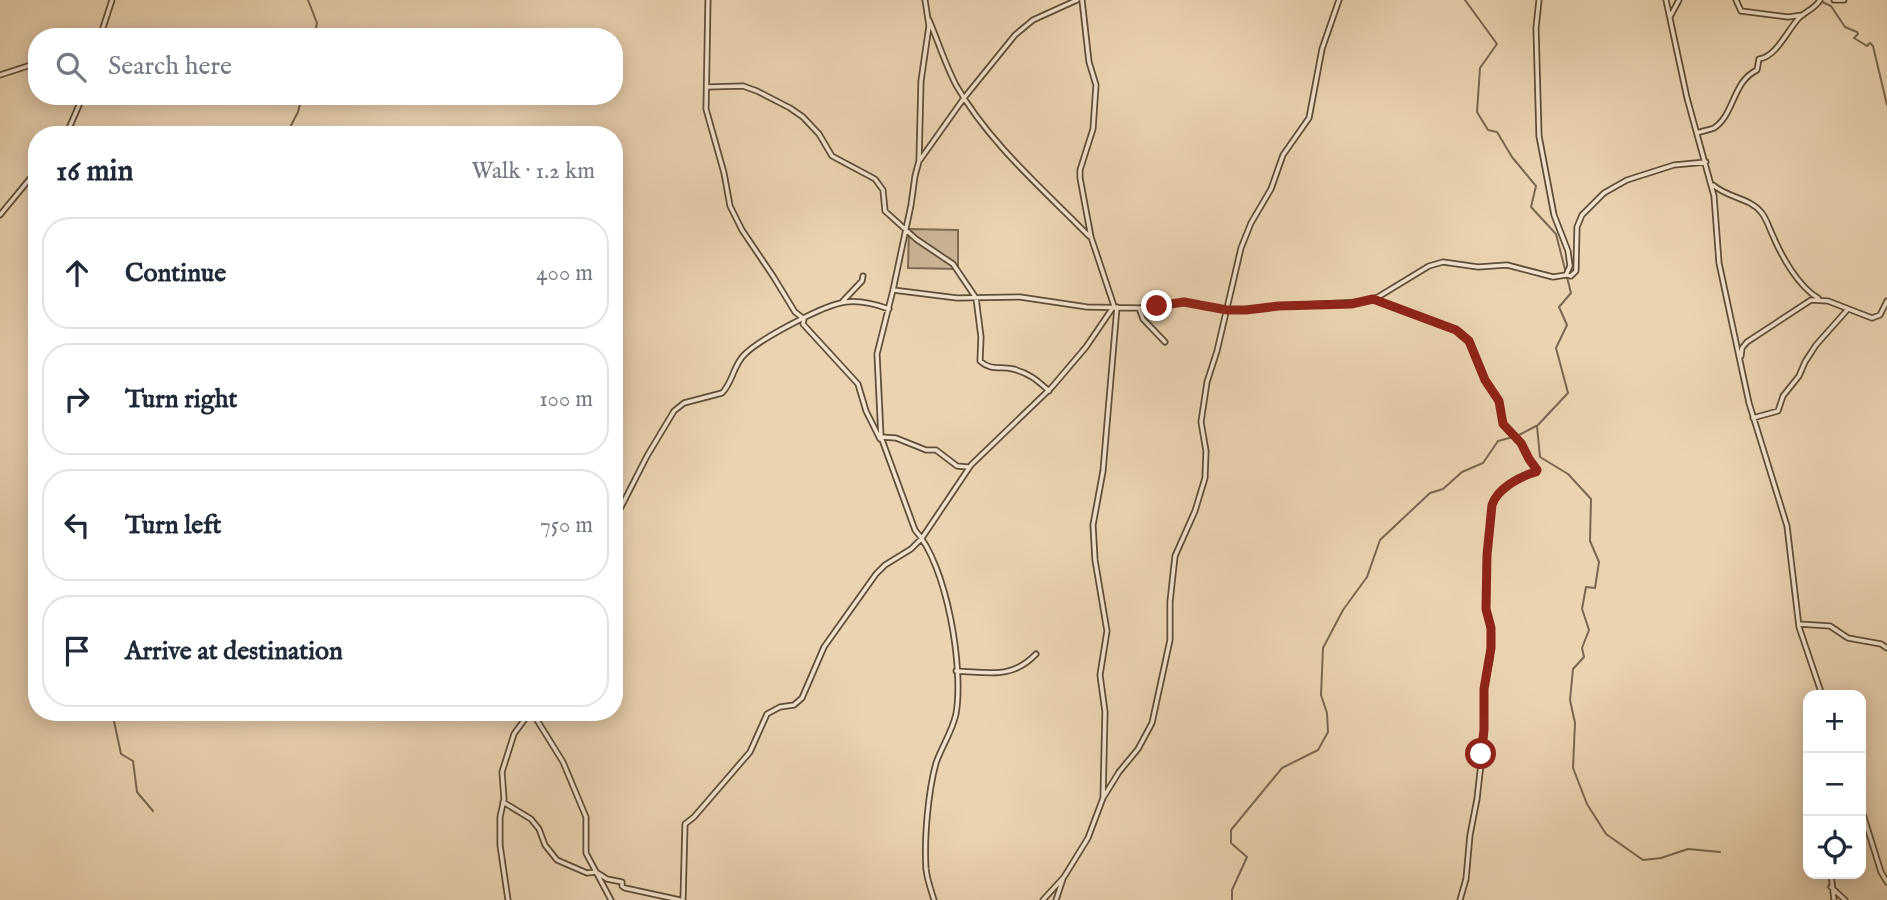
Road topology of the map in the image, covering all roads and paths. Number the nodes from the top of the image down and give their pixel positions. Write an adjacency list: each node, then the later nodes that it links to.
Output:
1 (112, 0): 16 (street)
2 (708, 0): 19 (street)
3 (925, 0): 15 (street)
4 (1079, 0): 20 (street); 30 (street)
5 (1339, 0): 43 (street)
6 (1539, 0): 31 (street)
7 (1665, 0): 14 (street)
8 (1679, 0): 14 (street)
9 (1735, 0): 13 (street)
10 (1820, 0): 13 (street)
11 (1834, 0): 12 (street)
12 (1844, 0)
13 (1803, 15): 23 (street)
14 (1670, 17): 23 (street)
15 (929, 18): 20 (street); 24 (street)
16 (103, 28)
17 (28, 66): 18 (street)
18 (0, 75)
19 (707, 87): 29 (street); 44 (street)
20 (964, 98): 24 (street); 30 (street)
21 (79, 105): 22 (street)
22 (70, 126)
23 (1698, 133): 25 (street)
24 (919, 161): 29 (street)
25 (1706, 162): 27 (street); 31 (street)
26 (28, 181): 28 (street)
27 (1712, 184): 36 (street); 46 (street)
28 (0, 215)
29 (906, 229): 33 (street); 34 (street)
30 (1091, 237): 39 (street)
31 (1566, 275): 35 (street)
32 (863, 276): 38 (street)
33 (894, 290): 34 (street); 41 (street)
34 (976, 298): 39 (street); 47 (street)
35 (1373, 299): 43 (street); 75 (street)
36 (1823, 300): 42 (street); 46 (street)
37 (1887, 301): 42 (street)
38 (842, 302): 41 (street); 44 (street)
39 (1115, 306): 40 (street); 47 (street); 61 (street)
40 (1139, 308): 43 (street); 45 (street)
41 (889, 309): 49 (street)
42 (1848, 309): 48 (street)
43 (1227, 310): 61 (street)
44 (804, 319): 50 (street); 52 (street)
45 (1165, 342)
46 (1741, 358): 48 (street)
47 (1049, 391): 51 (street)
48 (1753, 418): 54 (street)
49 (881, 437): 50 (street); 51 (street)
50 (884, 447): 53 (street)
51 (971, 466): 53 (street)
52 (623, 503)
53 (922, 538): 57 (street); 71 (street)
54 (1798, 624): 55 (street); 58 (street)
55 (1887, 648)
56 (1036, 654): 57 (street)
57 (956, 671): 72 (street)
58 (1820, 690)
59 (524, 721): 62 (street)
60 (537, 721): 64 (street)
61 (1103, 798): 65 (street)
62 (503, 802): 64 (street); 69 (street)
63 (1863, 816): 67 (street)
64 (596, 872): 70 (street); 71 (street)
65 (1064, 877): 73 (street); 74 (street)
66 (1831, 879): 68 (street)
67 (1887, 882)
68 (1831, 887): 76 (street); 77 (street)
69 (508, 900)
70 (611, 900)
71 (681, 900)
72 (934, 900)
73 (1043, 900)
74 (1056, 900)
75 (1460, 900)
76 (1834, 900)
77 (1845, 900)

